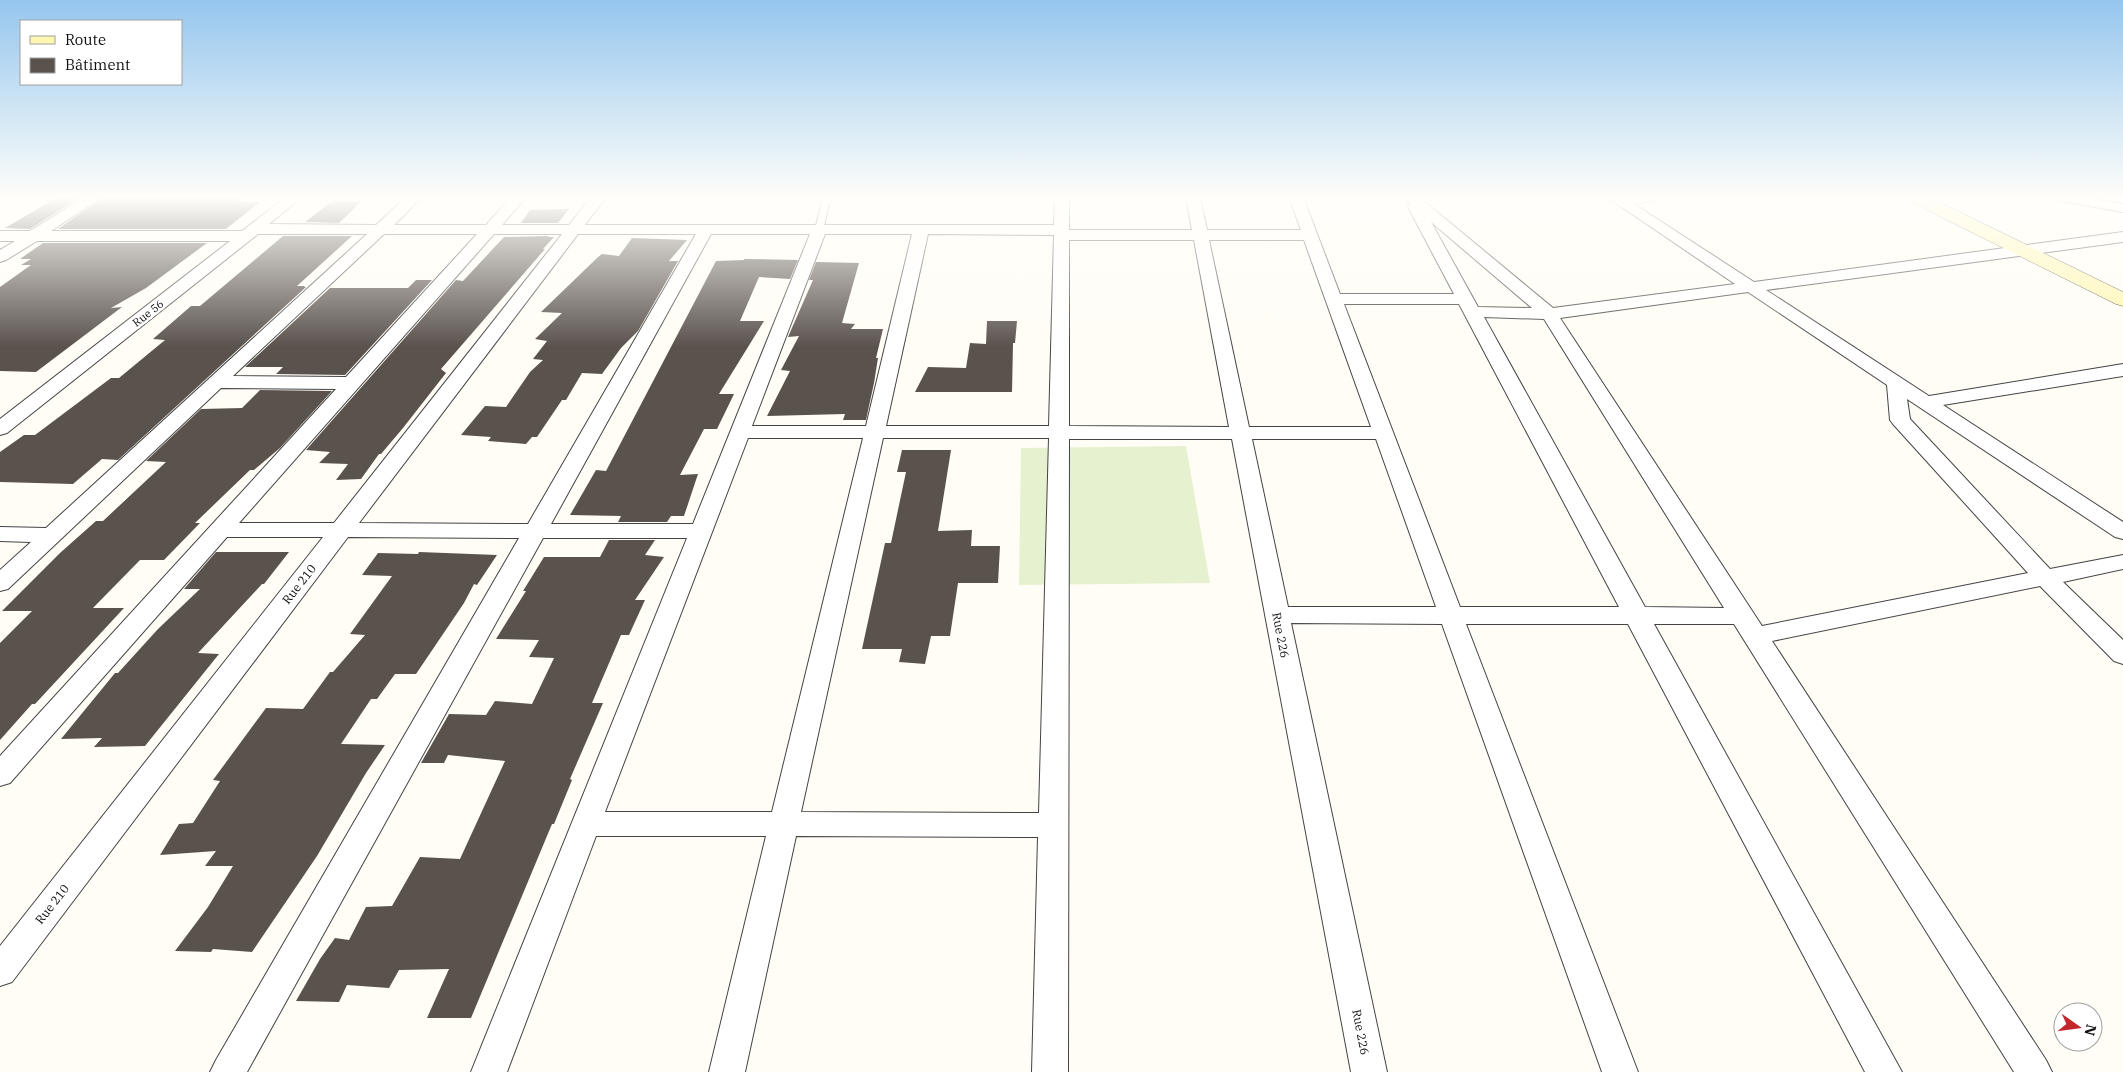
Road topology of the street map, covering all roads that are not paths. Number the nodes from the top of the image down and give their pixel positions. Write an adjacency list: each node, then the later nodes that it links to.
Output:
1 (15, 247): 18 (street)
2 (232, 247): 29 (street, Rue 56)
3 (361, 247): 25 (street)
4 (475, 247): 26 (street)
5 (561, 247): 36 (street, Rue 210)
6 (696, 247): 37 (street)
7 (812, 247): 30 (street)
8 (917, 247): 31 (street)
9 (1061, 247): 32 (street)
10 (1203, 247): 33 (street, Rue 226)
11 (1314, 247): 20 (street)
12 (1437, 247): 22 (street)
13 (1469, 247): 23 (street)
14 (1690, 247): 19 (street)
15 (2016, 247): 17 (street)
16 (2045, 247): 17 (street)
17 (2022, 250): 19 (street); 21 (street)
18 (0, 256)
19 (1750, 287): 23 (street); 27 (street)
20 (1334, 299): 22 (street); 34 (street)
21 (2123, 300)
22 (1468, 305): 23 (street); 47 (street)
23 (1549, 314): 48 (street)
24 (2123, 370): 28 (street)
25 (216, 382): 26 (street); 41 (street)
26 (352, 383): 35 (street)
27 (1896, 383): 28 (street); 43 (street)
28 (1926, 402): 39 (street)
29 (0, 429)
30 (740, 432): 31 (street); 38 (street)
31 (875, 432): 32 (street); 53 (street)
32 (1059, 433): 33 (street); 54 (street)
33 (1240, 433): 34 (street); 45 (street, Rue 226)
34 (1383, 433): 46 (street)
35 (220, 530): 36 (street); 50 (street)
36 (341, 530): 37 (street); 55 (street, Rue 210)
37 (535, 531): 38 (street); 56 (street)
38 (701, 531): 52 (street)
39 (2123, 532)
40 (0, 534): 41 (street)
41 (52, 535): 44 (street)
42 (2123, 562): 43 (street)
43 (2045, 578): 48 (street); 49 (street)
44 (0, 583)
45 (1277, 616): 46 (street); 60 (street, Rue 226)
46 (1451, 616): 47 (street); 61 (street)
47 (1637, 616): 48 (street); 62 (street)
48 (1748, 626): 63 (street)
49 (2123, 655)
50 (12, 747): 51 (street)
51 (0, 775)
52 (586, 824): 53 (street); 57 (street)
53 (784, 825): 54 (street); 58 (street)
54 (1053, 825): 59 (street)
55 (0, 971)
56 (228, 1072)
57 (489, 1072)
58 (727, 1072)
59 (1050, 1072)
60 (1369, 1072)
61 (1620, 1072)
62 (1884, 1072)
63 (2034, 1072)

